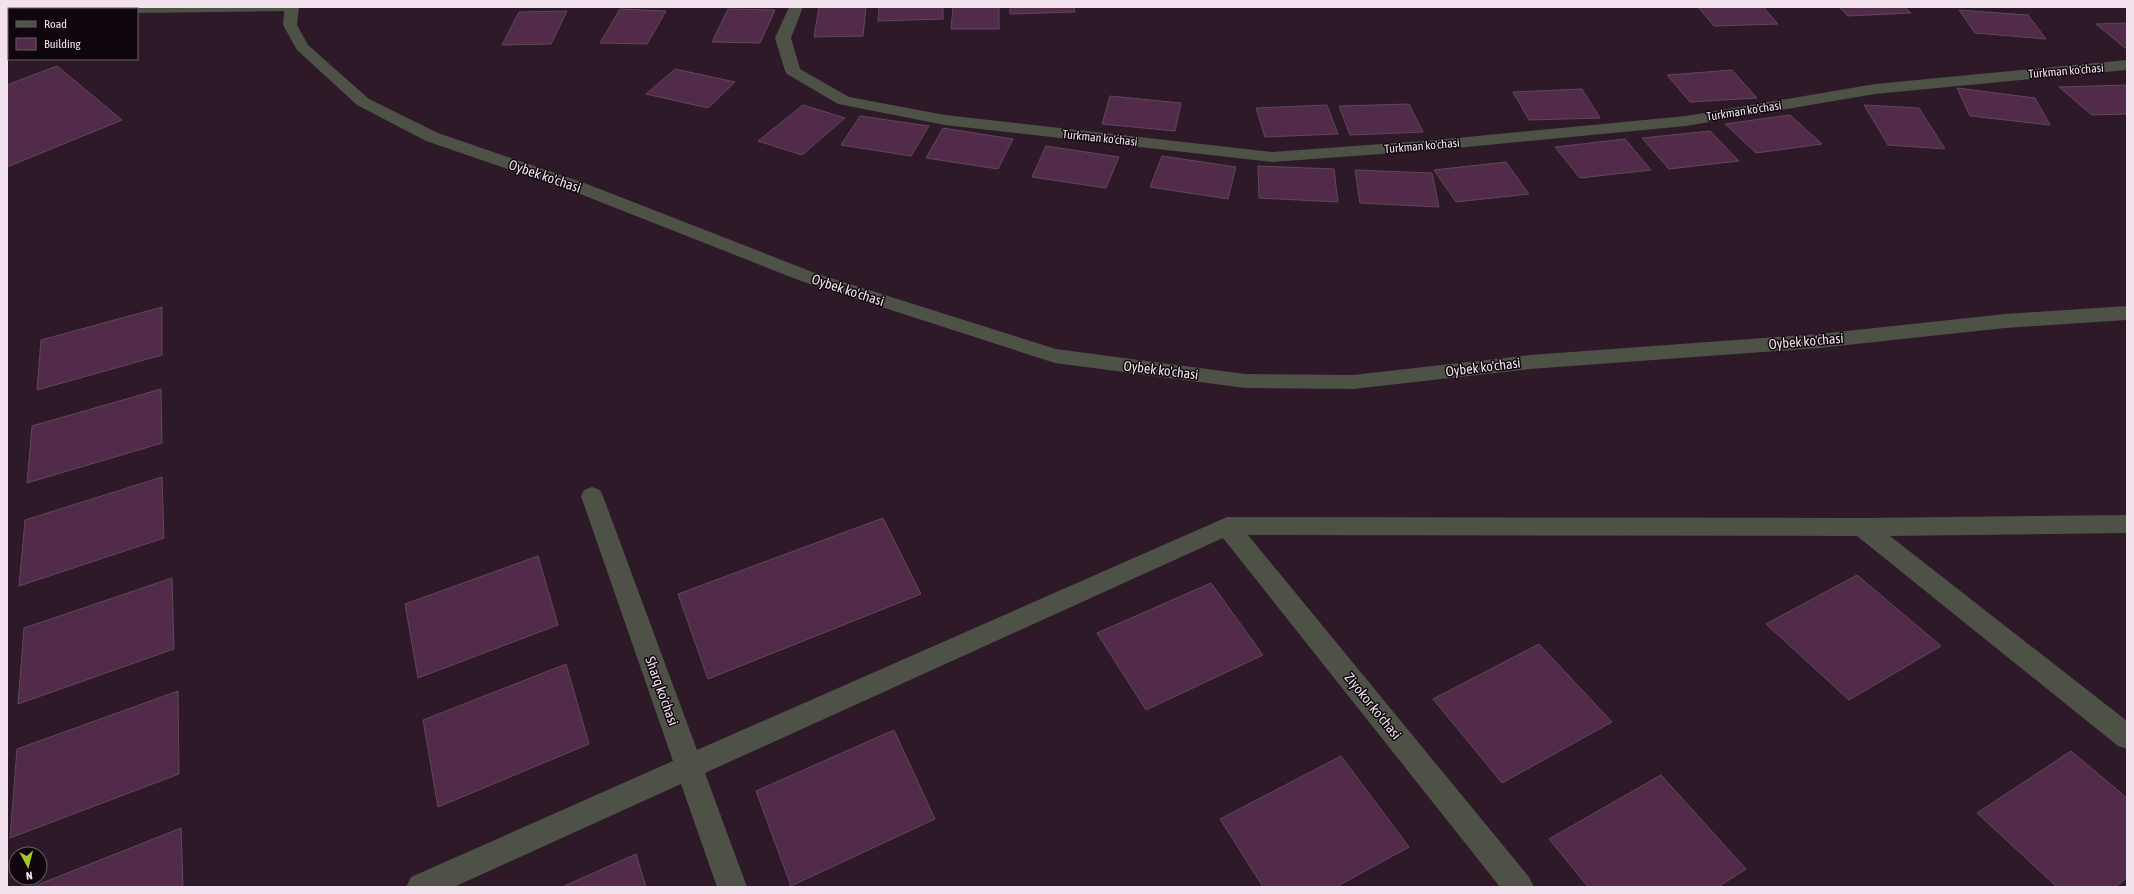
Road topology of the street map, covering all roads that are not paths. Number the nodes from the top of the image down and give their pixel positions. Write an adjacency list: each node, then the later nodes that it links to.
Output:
1 (285, 7): 4 (street)
2 (292, 7): 6 (street, Oybek ko'chasi)
3 (796, 7): 5 (street, Turkman ko'chasi)
4 (138, 9)
5 (2127, 65)
6 (2127, 313)
7 (592, 496): 12 (street, Sharq ko'chasi)
8 (2127, 524): 10 (street)
9 (1227, 526): 10 (street); 12 (street); 15 (street, Ziyokor ko'chasi)
10 (1862, 527): 11 (street)
11 (2127, 737)
12 (689, 767): 13 (street); 14 (street, Sharq ko'chasi)
13 (421, 887)
14 (732, 887)
15 (1519, 887)

